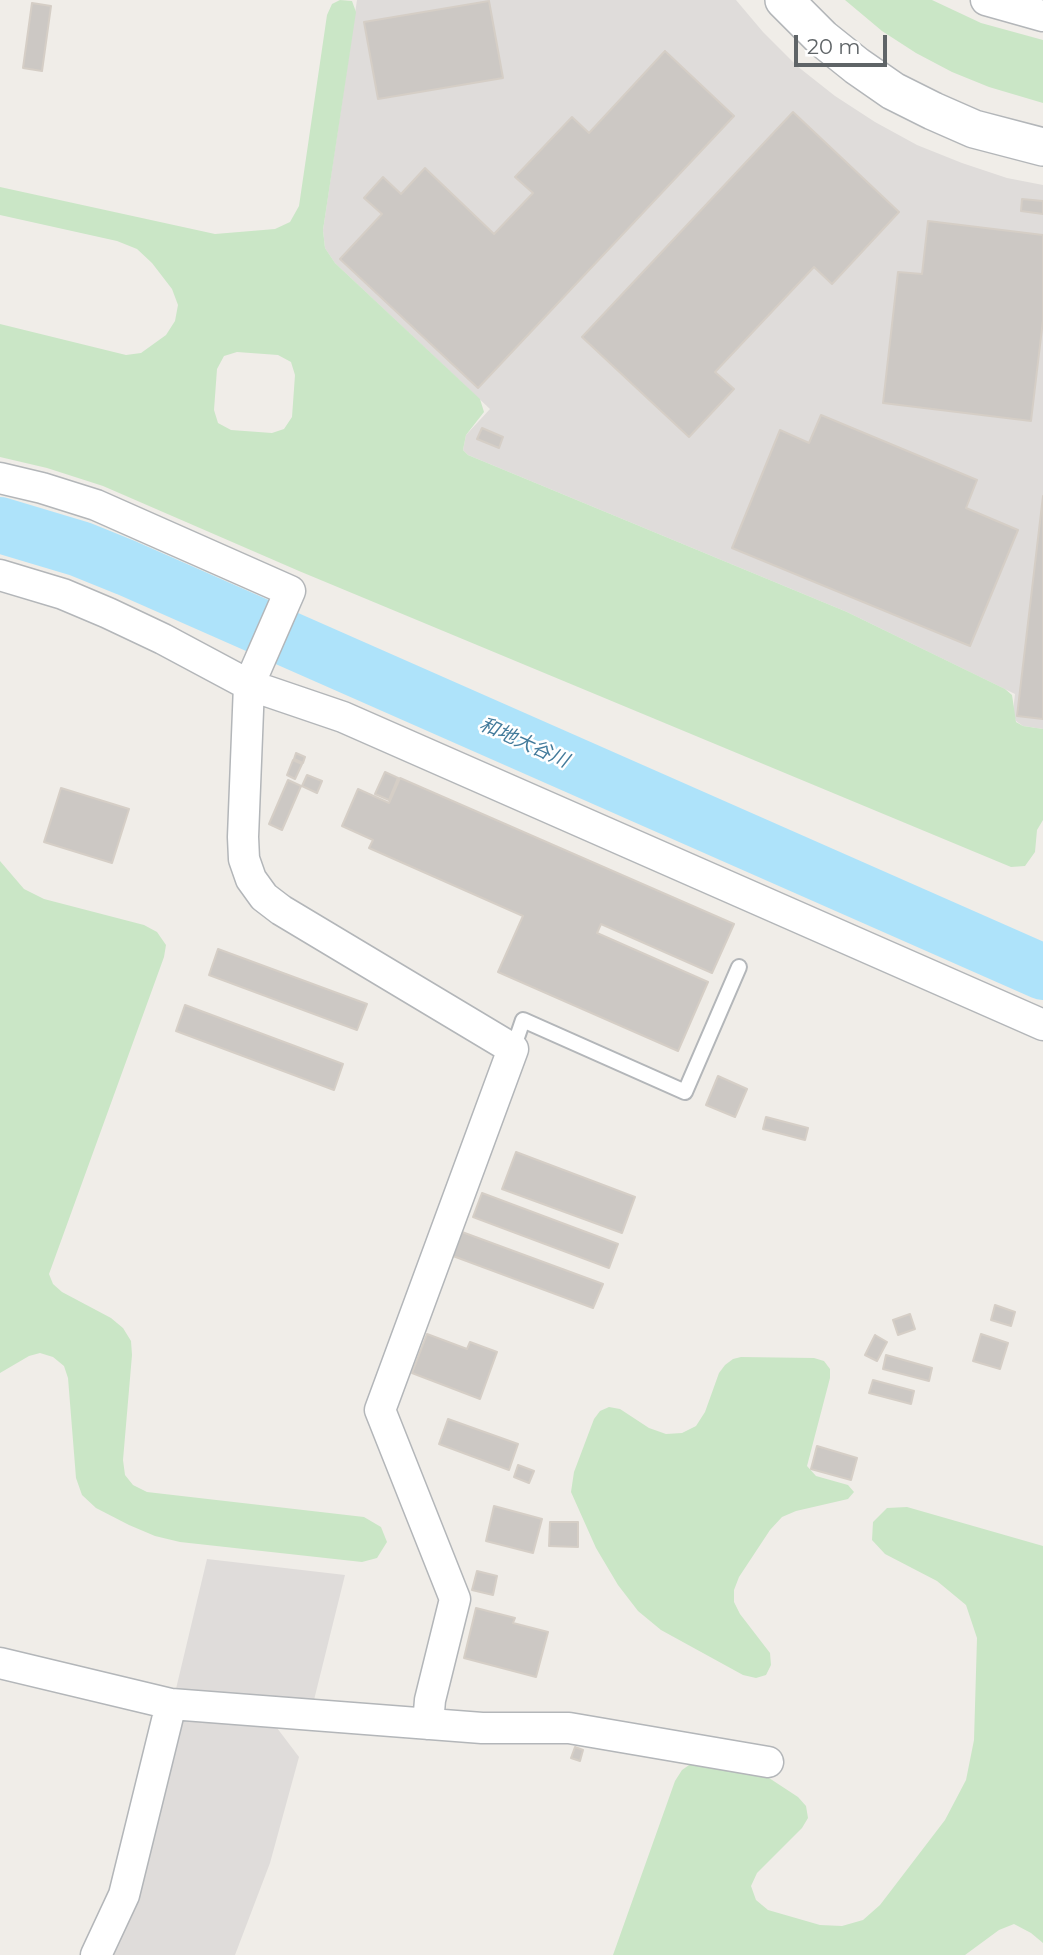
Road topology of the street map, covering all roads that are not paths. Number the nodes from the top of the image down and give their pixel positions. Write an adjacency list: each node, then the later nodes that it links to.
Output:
1 (784, 0): 4 (street)
2 (986, 0): 3 (street)
3 (1043, 16)
4 (1043, 147)
5 (0, 478): 7 (street)
6 (0, 575): 7 (street)
7 (252, 679): 9 (street); 10 (street)
8 (739, 967): 10 (lane)
9 (1043, 1025)
10 (513, 1049): 13 (street)
11 (0, 1663): 12 (street)
12 (171, 1704): 13 (street); 15 (street)
13 (428, 1724): 14 (street)
14 (768, 1762)
15 (96, 1955)

